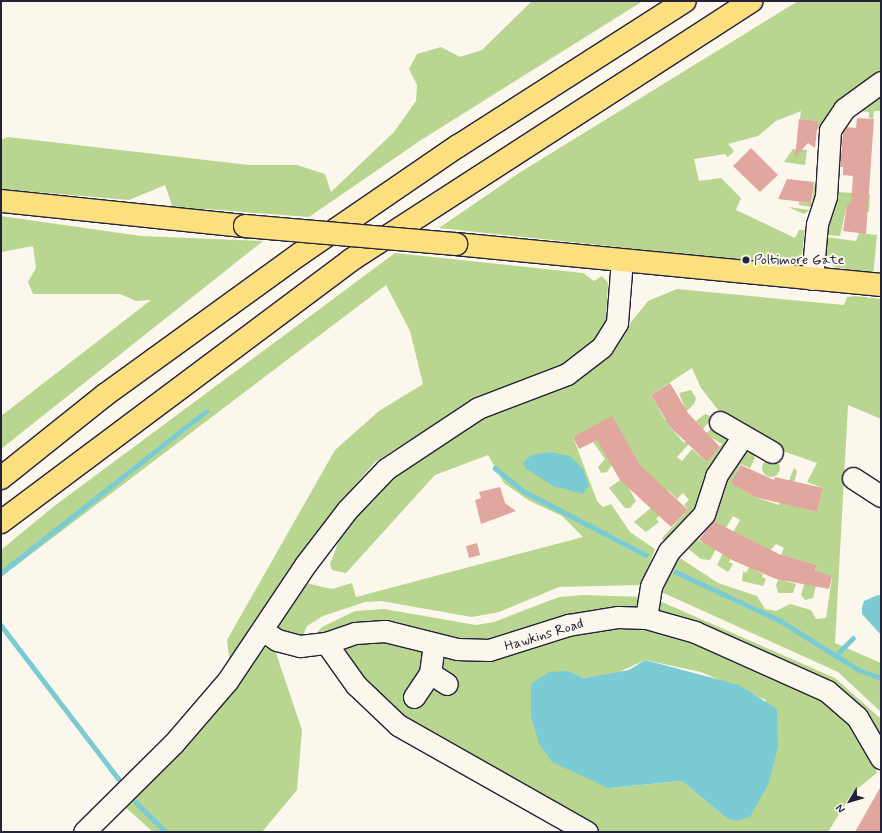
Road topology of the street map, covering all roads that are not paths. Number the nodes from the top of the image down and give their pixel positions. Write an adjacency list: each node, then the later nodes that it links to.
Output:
1 (685, 1): 11 (main road)
2 (750, 1): 14 (main road)
3 (881, 82): 6 (street)
4 (1, 201): 5 (main road, bridge)
5 (622, 260): 6 (main road); 16 (street)
6 (812, 279): 7 (main road)
7 (881, 285)
8 (720, 422): 9 (street)
9 (743, 436): 10 (street); 15 (street)
10 (772, 452)
11 (1, 478)
12 (853, 478): 13 (street)
13 (872, 495)
14 (1, 522)
15 (646, 618): 18 (street, Hawkins Road); 20 (street, Hawkins Road)
16 (262, 630): 17 (street, Hawkins Road); 21 (street)
17 (326, 643): 18 (street, Hawkins Road); 22 (street)
18 (434, 644): 19 (street)
19 (414, 697)
20 (881, 758)
21 (84, 832)
22 (587, 832)

